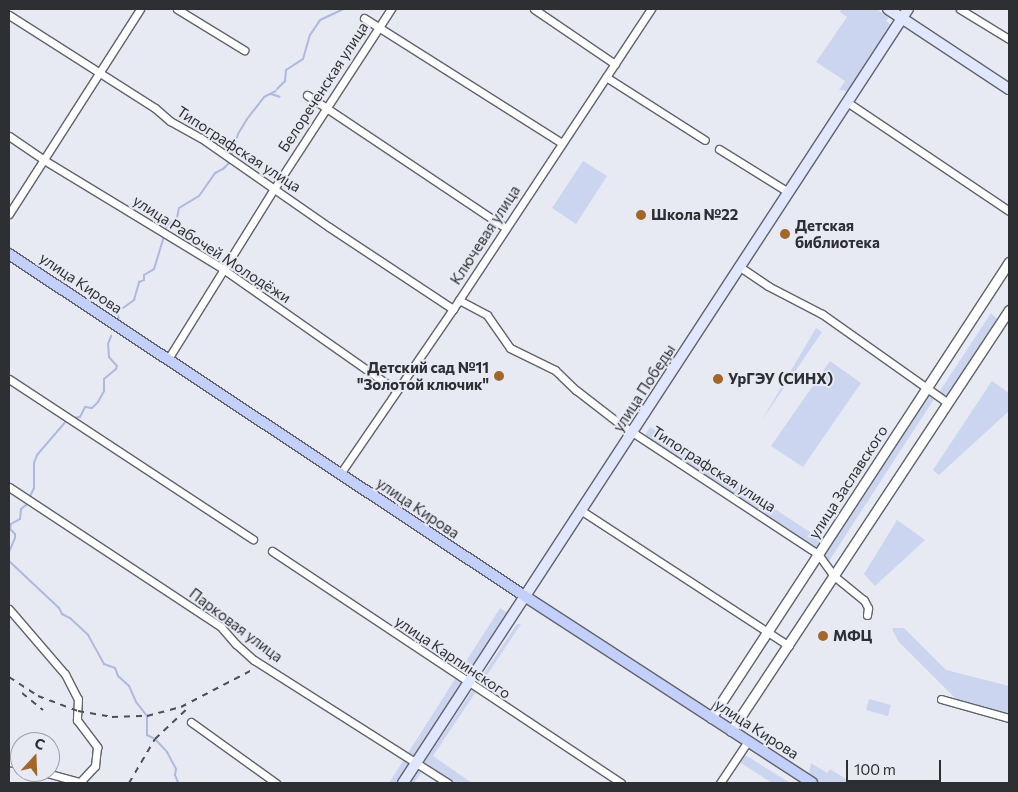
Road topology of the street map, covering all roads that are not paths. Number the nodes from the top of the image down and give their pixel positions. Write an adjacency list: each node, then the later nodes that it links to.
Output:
1 (140, 9): 16 (street)
2 (177, 9): 14 (street)
3 (391, 9): 12 (street, Белореченская улица)
4 (534, 9): 15 (street)
5 (650, 9): 15 (street, Ключевая улица)
6 (888, 9): 11 (main road)
7 (908, 9): 11 (main road, улица Победы)
8 (960, 9): 13 (street)
9 (9, 14): 16 (street, Типографская улица)
10 (364, 18): 12 (street)
11 (902, 18): 18 (main road); 20 (main road, улица Победы)
12 (379, 27): 21 (street, Белореченская улица); 24 (street)
13 (1009, 39)
14 (244, 50)
15 (615, 64): 17 (street, Ключевая улица)
16 (98, 74): 26 (street); 27 (street, Типографская улица)
17 (606, 77): 23 (street); 24 (street, Ключевая улица)
18 (1009, 89)
19 (306, 95): 21 (street)
20 (847, 102): 28 (main road, улица Победы); 29 (street)
21 (327, 108): 27 (street, Белореченская улица); 31 (street)
22 (9, 136): 26 (street, улица Рабочей Молодёжи)
23 (705, 140)
24 (562, 144): 31 (street, Ключевая улица)
25 (719, 149): 28 (street)
26 (44, 160): 30 (street); 35 (street, улица Рабочей Молодёжи)
27 (274, 189): 35 (street, Белореченская улица); 37 (street, Типографская улица)
28 (788, 192): 34 (main road, улица Победы)
29 (1009, 211)
30 (9, 214)
31 (506, 228): 36 (street, Ключевая улица)
32 (9, 254): 39 (main road, улица Кирова)
33 (1009, 262): 41 (street, улица Заславского)
34 (740, 267): 41 (street); 44 (main road, улица Победы)
35 (223, 269): 39 (street, Белореченская улица); 42 (street, улица Рабочей Молодёжи)
36 (459, 300): 37 (street, Ключевая улица); 44 (street, Типографская улица)
37 (453, 309): 42 (street, Ключевая улица)
38 (1009, 310): 43 (street)
39 (168, 359): 45 (main road, улица Кирова)
40 (9, 379): 48 (street)
41 (925, 389): 43 (street); 50 (street, улица Заславского)
42 (396, 390): 45 (street, Ключевая улица)
43 (948, 404): 51 (street)
44 (633, 432): 47 (main road, улица Победы); 50 (street, Типографская улица)
45 (340, 474): 52 (main road, улица Кирова)
46 (9, 487): 64 (street, Парковая улица)
47 (582, 511): 52 (main road, улица Победы); 55 (street)
48 (253, 539)
49 (272, 551): 57 (street, улица Карпинского)
50 (818, 554): 51 (street, Типографская улица); 55 (street, улица Заславского)
51 (834, 576): 54 (street); 56 (street)
52 (526, 597): 57 (main road, улица Победы); 59 (main road, улица Кирова)
53 (9, 609): 66 (street)
54 (867, 615)
55 (768, 632): 56 (street); 59 (street, улица Заславского)
56 (789, 646): 62 (street)
57 (469, 684): 64 (main road, улица Победы); 70 (street, улица Карпинского)
58 (941, 699): 60 (street)
59 (711, 718): 62 (main road, улица Кирова)
60 (1009, 718)
61 (191, 722): 67 (street)
62 (731, 731): 63 (main road, улица Кирова)
63 (748, 741): 71 (street); 72 (main road, улица Кирова)
64 (417, 763): 68 (main road, улица Победы); 69 (street, Парковая улица)
65 (60, 776): 66 (street)
66 (83, 782)
67 (276, 783)
68 (403, 783)
69 (448, 783)
70 (621, 783)
71 (720, 783)
72 (812, 783)

